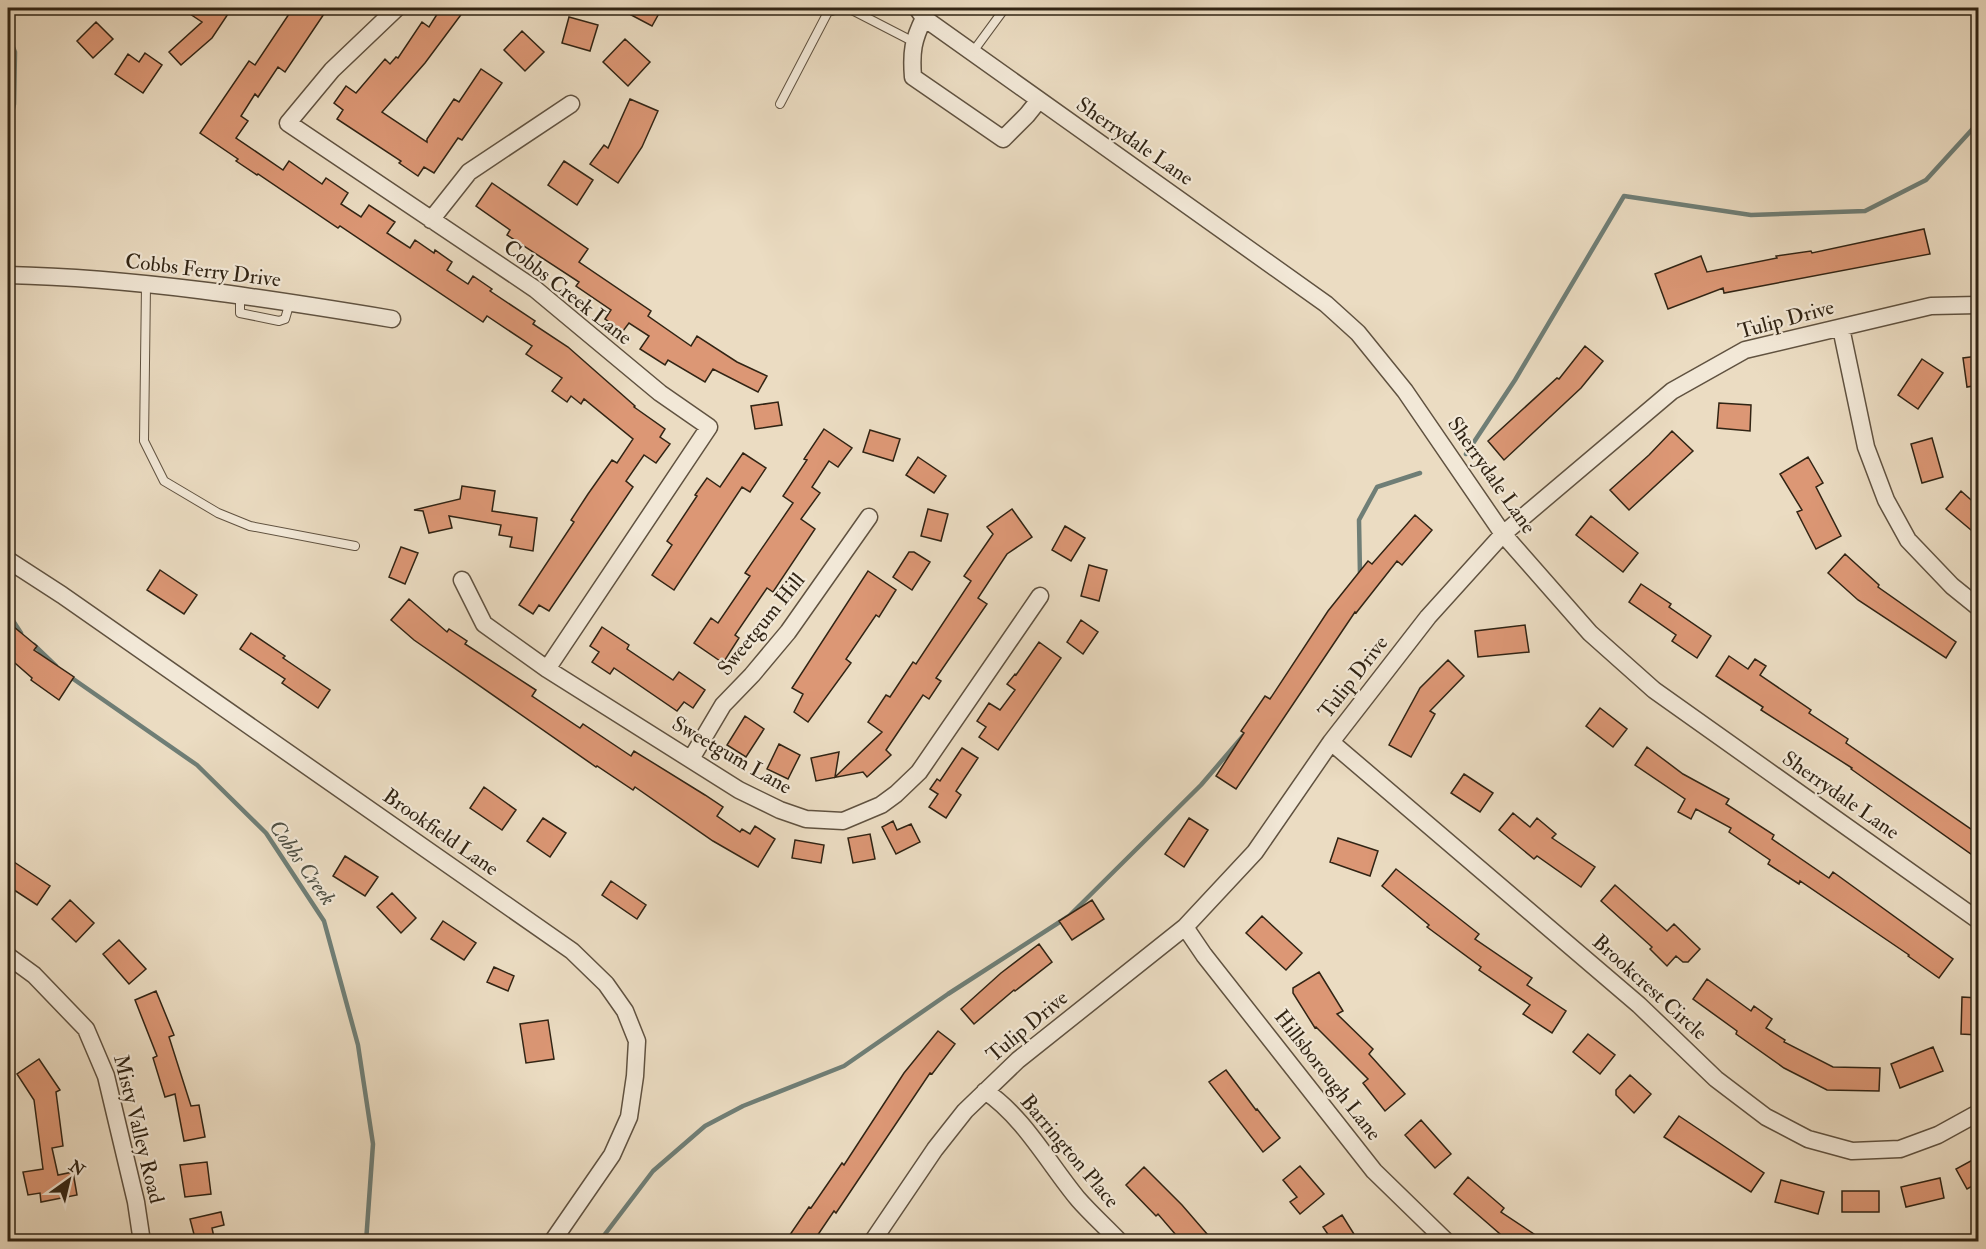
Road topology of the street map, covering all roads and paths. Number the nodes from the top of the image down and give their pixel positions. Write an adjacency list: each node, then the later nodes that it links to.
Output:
1 (397, 8): 11 (street, Cobbs Creek Lane)
2 (842, 8): 10 (lane)
3 (848, 8): 6 (lane)
4 (1005, 8): 7 (lane)
5 (920, 13): 6 (street); 7 (street, Sherrydale Lane)
6 (914, 42): 8 (street)
7 (972, 53): 8 (street, Sherrydale Lane)
8 (1039, 100): 18 (street, Sherrydale Lane)
9 (571, 104): 11 (street)
10 (780, 104)
11 (431, 220): 24 (street, Cobbs Creek Lane)
12 (8, 275): 13 (street, Cobbs Ferry Drive)
13 (146, 285): 15 (street, Cobbs Ferry Drive); 19 (lane)
14 (1978, 305): 16 (street, Tulip Drive)
15 (392, 319)
16 (1841, 328): 18 (street, Tulip Drive); 23 (street)
17 (869, 517): 26 (street, Sweetgum Hill)
18 (1503, 534): 25 (street, Tulip Drive); 27 (street, Sherrydale Lane)
19 (355, 546)
20 (8, 560): 33 (street, Brookfield Lane)
21 (462, 580): 24 (street, Sweetgum Lane)
22 (1040, 596): 26 (street, Sweetgum Lane)
23 (1978, 607)
24 (547, 669): 26 (street, Sweetgum Lane)
25 (1331, 742): 28 (street, Tulip Drive); 31 (street, Brookcrest Circle)
26 (691, 759)
27 (1978, 920)
28 (1185, 927): 30 (street, Tulip Drive); 36 (street, Hillsborough Lane)
29 (8, 956): 32 (street, Misty Valley Road)
30 (985, 1091): 34 (street, Tulip Drive); 35 (street, Barrington Place)
31 (1978, 1113)
32 (142, 1242)
33 (552, 1242)
34 (872, 1242)
35 (1120, 1242)
36 (1447, 1242)

